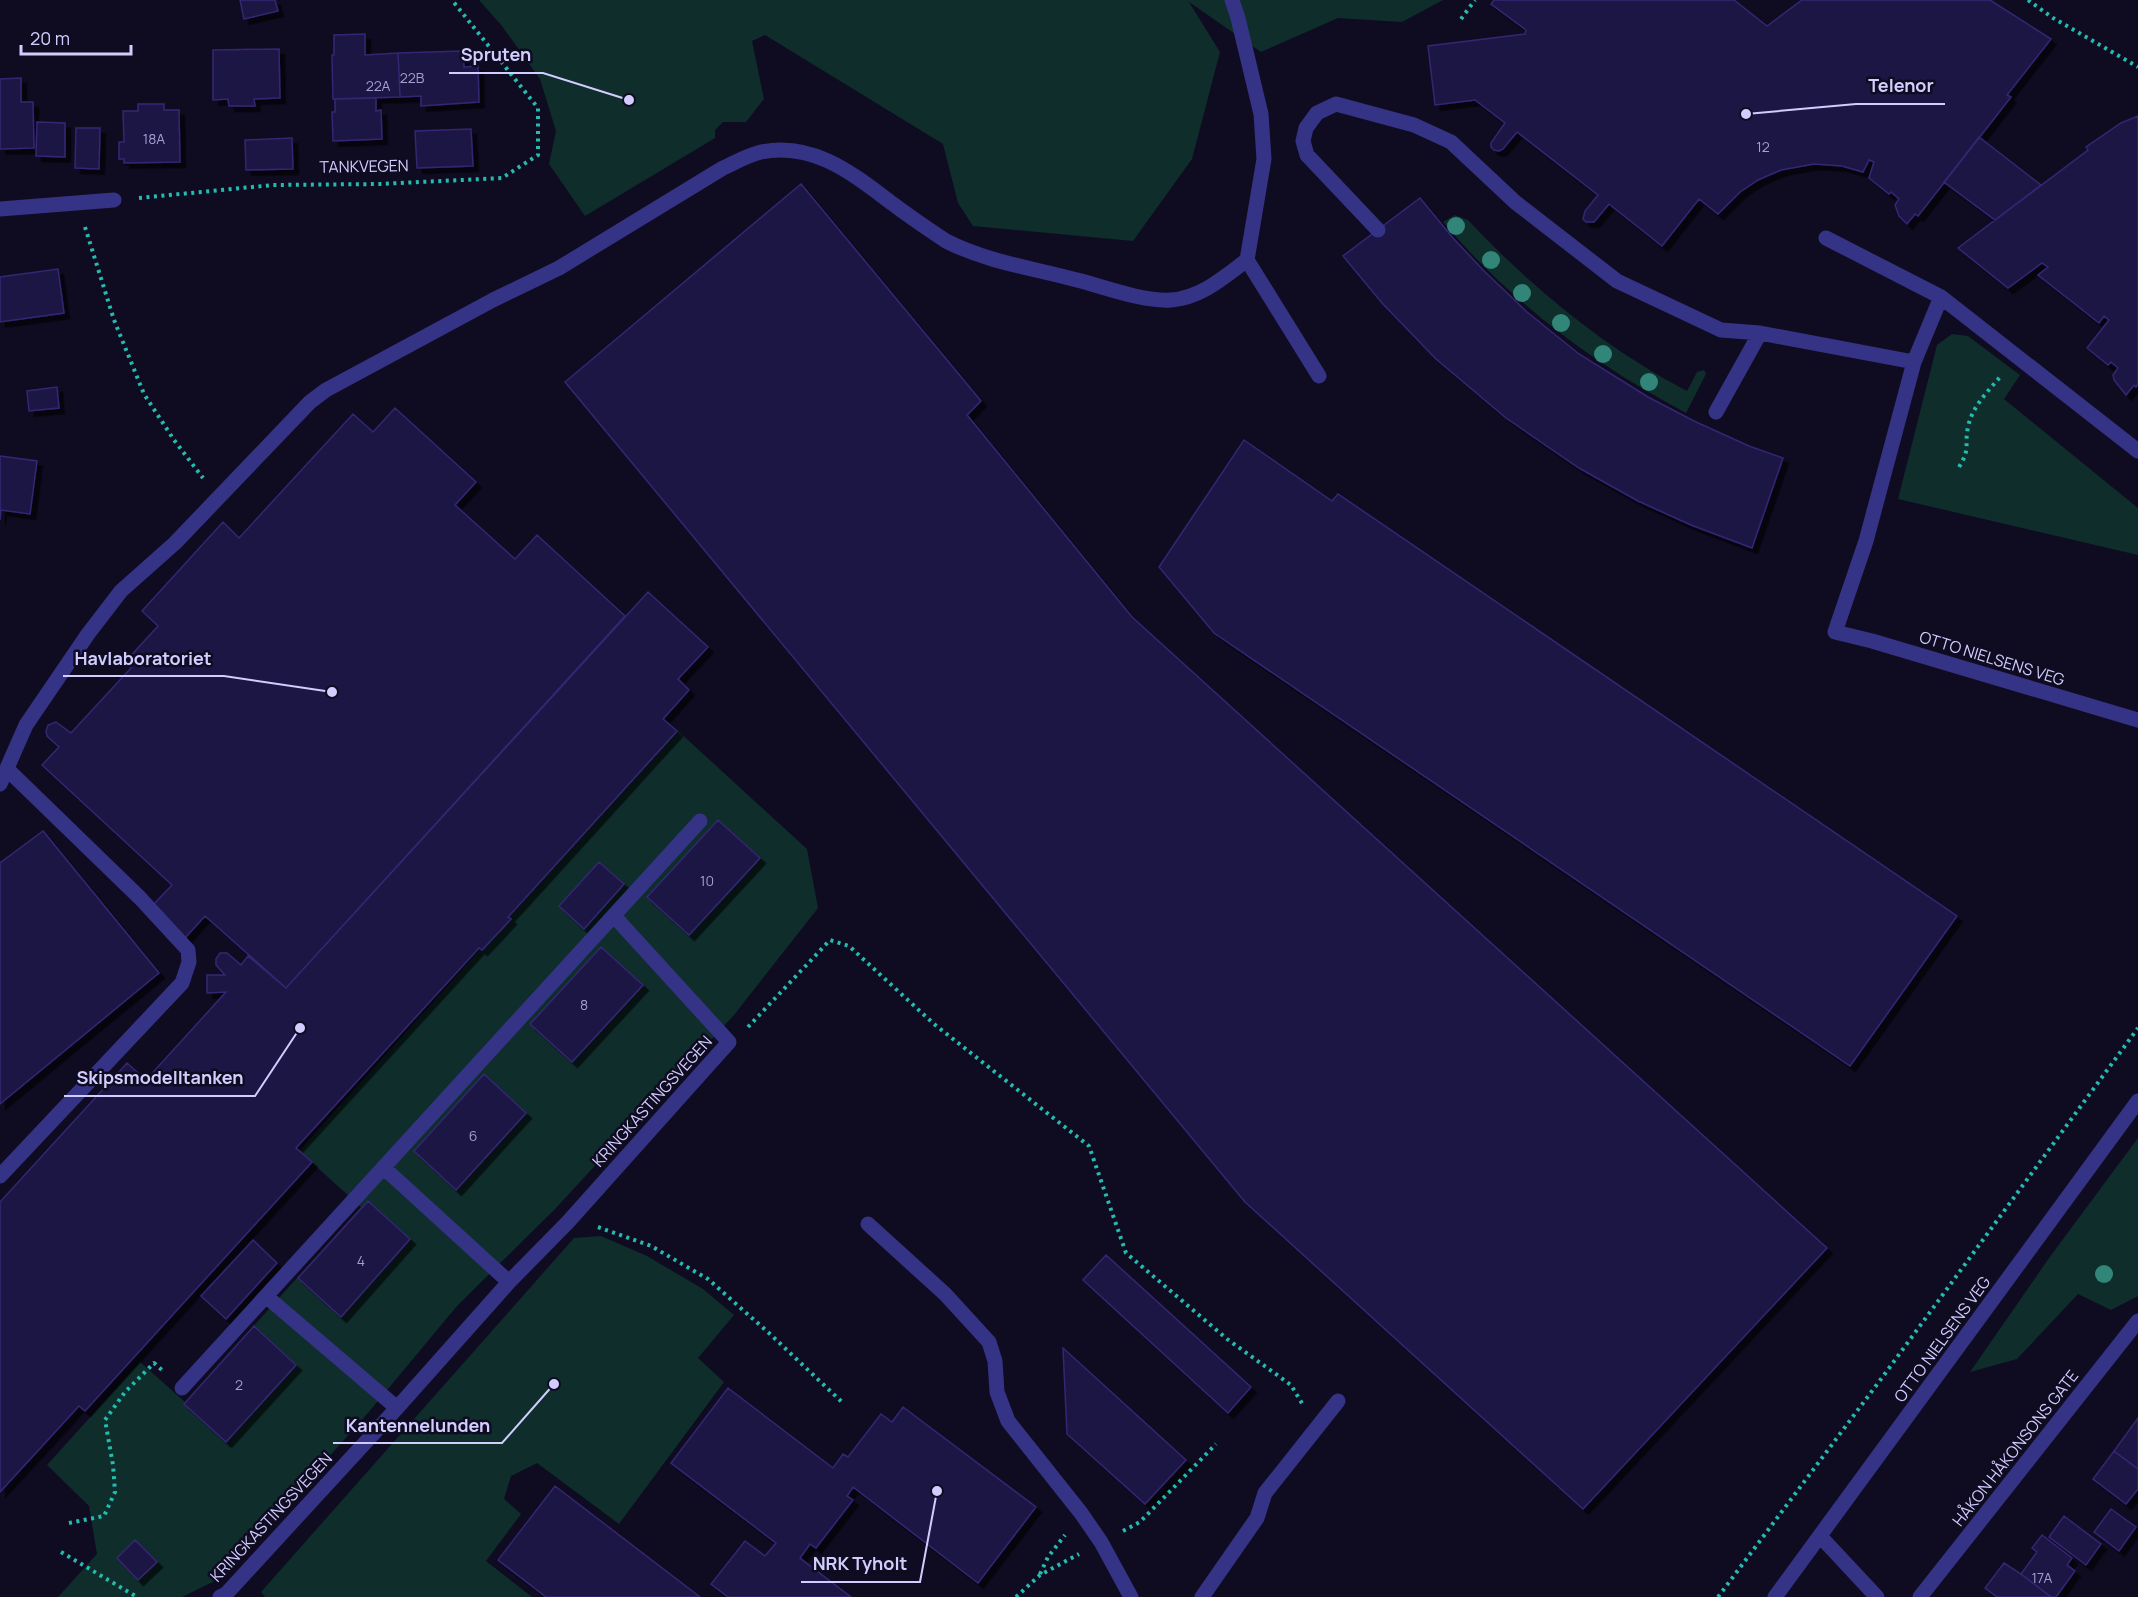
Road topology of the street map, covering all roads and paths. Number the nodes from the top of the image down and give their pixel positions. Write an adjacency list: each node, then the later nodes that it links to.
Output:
1 (452, 0): 7 (path, TANKVEGEN)
2 (1232, 0): 12 (street)
3 (1474, 0): 5 (path)
4 (2028, 0): 6 (path)
5 (1461, 19)
6 (2138, 67)
7 (114, 200): 8 (street)
8 (78, 203): 9 (street); 21 (path)
9 (0, 210)
10 (1378, 230): 14 (street)
11 (1826, 238): 13 (street)
12 (1247, 260): 17 (street); 21 (street)
13 (1941, 297): 15 (street); 16 (street)
14 (1760, 333): 16 (street); 18 (street)
15 (2017, 356): 19 (street); 20 (path)
16 (1914, 362): 22 (street, OTTO NIELSENS VEG)
17 (1319, 376)
18 (1716, 412)
19 (2138, 451)
20 (1959, 467)
21 (219, 497): 23 (street)
22 (2138, 720)
23 (7, 769): 24 (street); 31 (street)
24 (0, 784)
25 (700, 821): 26 (street)
26 (614, 916): 28 (street, KRINGKASTINGSVEGEN); 30 (street)
27 (2138, 1028): 51 (path)
28 (729, 1042): 32 (street, KRINGKASTINGSVEGEN); 41 (path)
29 (2138, 1101): 44 (street, OTTO NIELSENS VEG)
30 (384, 1168): 34 (street); 35 (street)
31 (0, 1176)
32 (568, 1222): 34 (street, KRINGKASTINGSVEGEN); 39 (path)
33 (868, 1224): 42 (street)
34 (509, 1282): 40 (street, KRINGKASTINGSVEGEN)
35 (267, 1297): 37 (street); 40 (street)
36 (2138, 1321): 54 (street, HÅKON HÅKONSONS GATE)
37 (183, 1388): 43 (path)
38 (1338, 1401): 41 (street)
39 (844, 1404)
40 (397, 1408): 47 (street, KRINGKASTINGSVEGEN)
41 (1317, 1428): 50 (street)
42 (1081, 1513): 46 (path); 49 (street)
43 (69, 1522)
44 (1820, 1536): 52 (street, OTTO NIELSENS VEG); 53 (street)
45 (61, 1552): 48 (path)
46 (1040, 1575)
47 (225, 1596)
48 (137, 1597)
49 (1131, 1597)
50 (1202, 1597)
51 (1718, 1597)
52 (1775, 1597)
53 (1877, 1597)
54 (1920, 1597)

